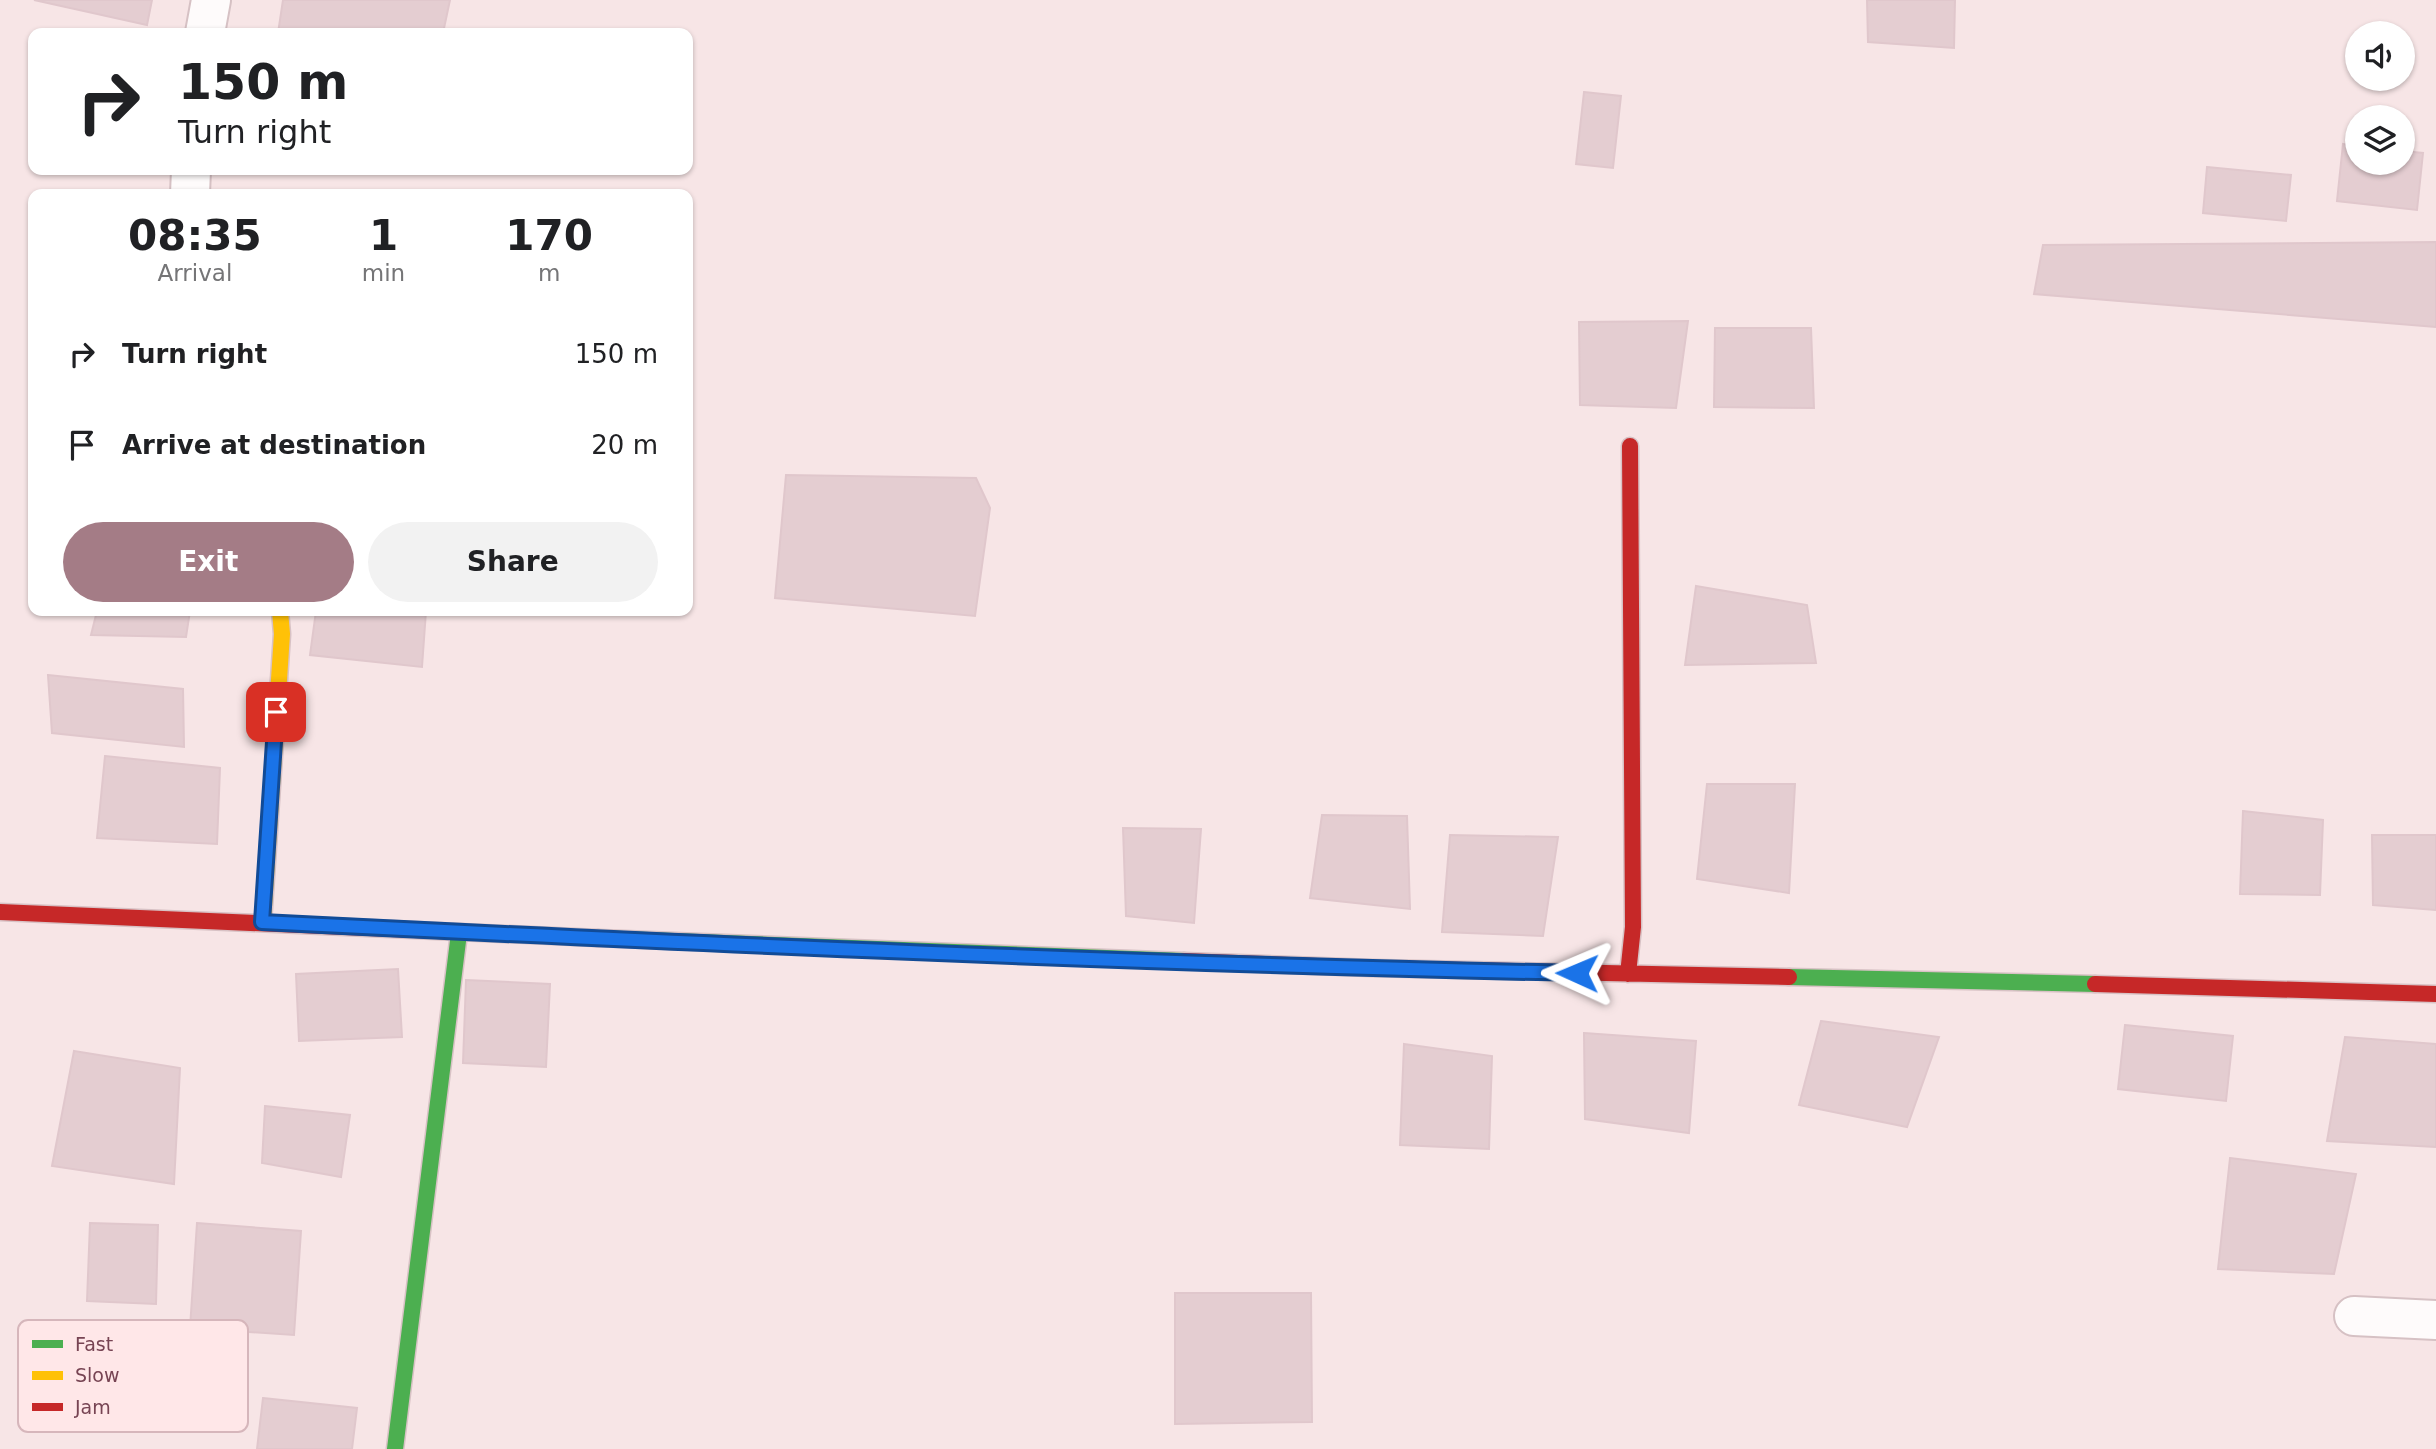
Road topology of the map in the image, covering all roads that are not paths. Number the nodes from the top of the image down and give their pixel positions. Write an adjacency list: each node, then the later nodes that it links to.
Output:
1 (211, 0): 2 (street)
2 (206, 28)
3 (1630, 446): 8 (street)
4 (280, 616): 6 (street)
5 (0, 912): 6 (street)
6 (262, 922): 7 (street)
7 (459, 933): 8 (street); 12 (street)
8 (1628, 974): 9 (street)
9 (2436, 994)
10 (2354, 1316): 11 (street)
11 (2436, 1320)
12 (395, 1449)

